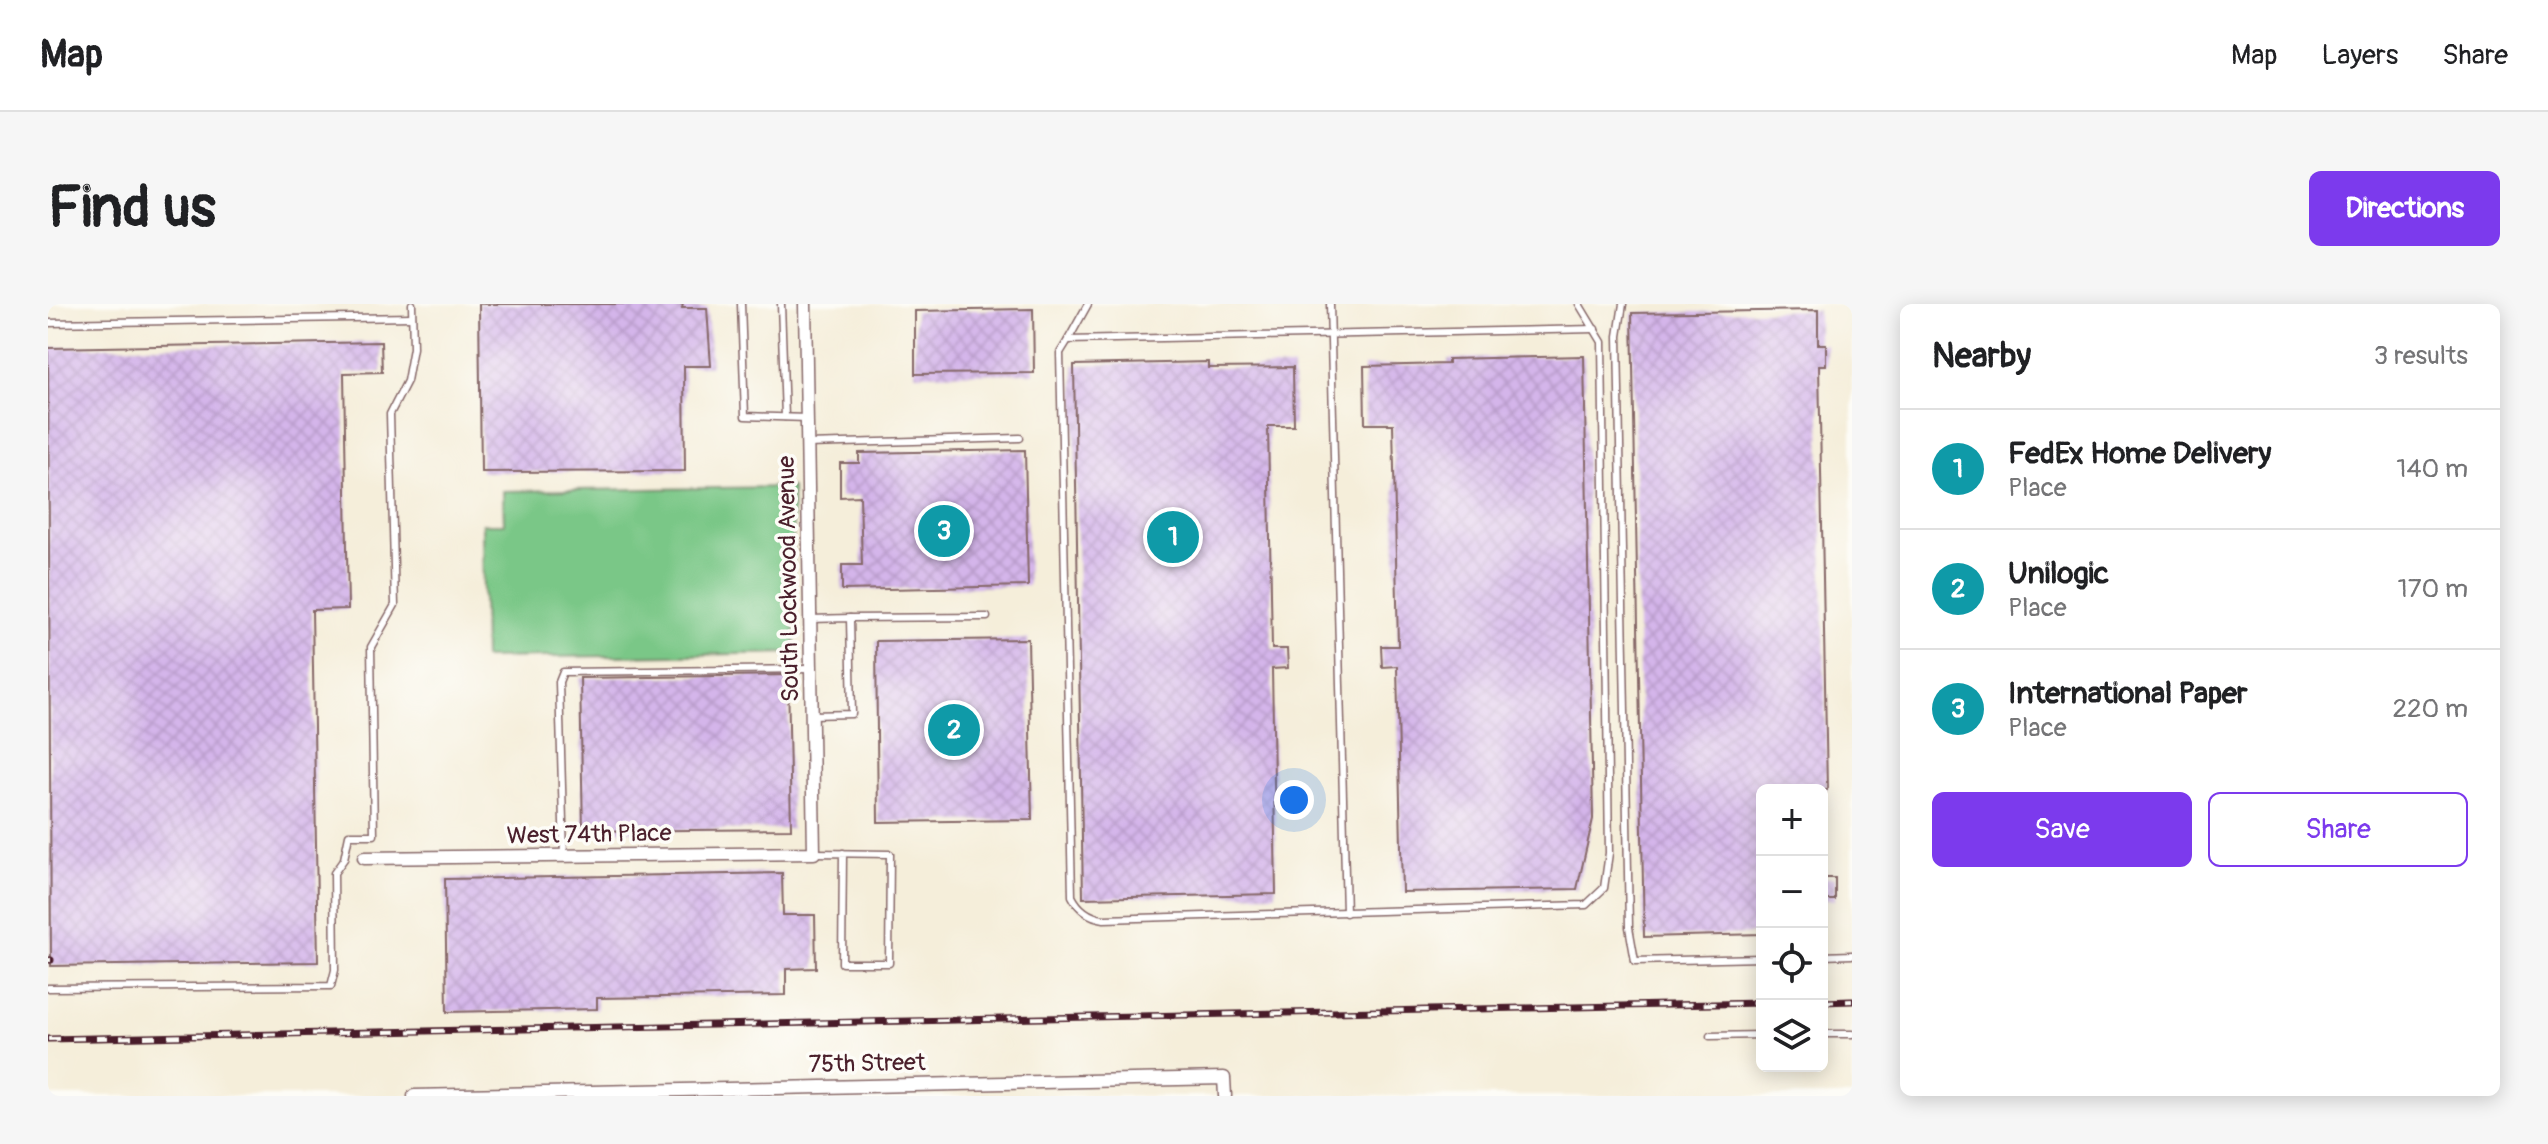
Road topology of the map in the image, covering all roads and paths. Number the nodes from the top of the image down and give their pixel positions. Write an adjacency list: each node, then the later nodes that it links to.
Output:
1 (412, 304): 9 (lane)
2 (741, 304): 14 (lane)
3 (781, 304): 14 (lane)
4 (805, 304): 15 (street, South Lockwood Avenue)
5 (1088, 304): 13 (lane)
6 (1330, 304): 12 (lane)
7 (1579, 304): 11 (lane)
8 (1623, 304): 30 (lane)
9 (412, 317): 10 (lane); 31 (lane)
10 (48, 323)
11 (1595, 329): 12 (lane); 27 (lane)
12 (1330, 334): 13 (lane); 27 (lane)
13 (1068, 340): 27 (lane)
14 (785, 417): 15 (lane)
15 (807, 418): 17 (street, South Lockwood Avenue)
16 (1020, 438): 17 (lane)
17 (807, 444): 20 (street, South Lockwood Avenue)
18 (987, 617): 19 (lane)
19 (850, 618): 20 (lane); 22 (lane)
20 (810, 619): 21 (street, South Lockwood Avenue)
21 (811, 669): 22 (street, South Lockwood Avenue); 25 (lane)
22 (812, 715): 23 (street, South Lockwood Avenue)
23 (814, 853): 24 (lane); 25 (street, West 74th Place)
24 (843, 853): 24 (lane)
25 (564, 857): 26 (street, West 74th Place)
26 (364, 858)
27 (1346, 913)
28 (1852, 955): 29 (lane)
29 (1828, 956)
30 (1756, 958)
31 (48, 988)
32 (1828, 1034): 33 (lane)
33 (1852, 1034)
34 (1756, 1035): 35 (lane)
35 (1710, 1036)
36 (1021, 1082): 37 (street, 75th Street); 43 (street); 44 (street, 75th Street)
37 (923, 1090): 38 (street, 75th Street)
38 (818, 1091): 39 (street, 75th Street)
39 (718, 1092): 40 (street, 75th Street)
40 (616, 1093): 41 (street, 75th Street)
41 (518, 1094): 42 (street, 75th Street)
42 (414, 1096)
43 (1022, 1096)
44 (1225, 1096)

